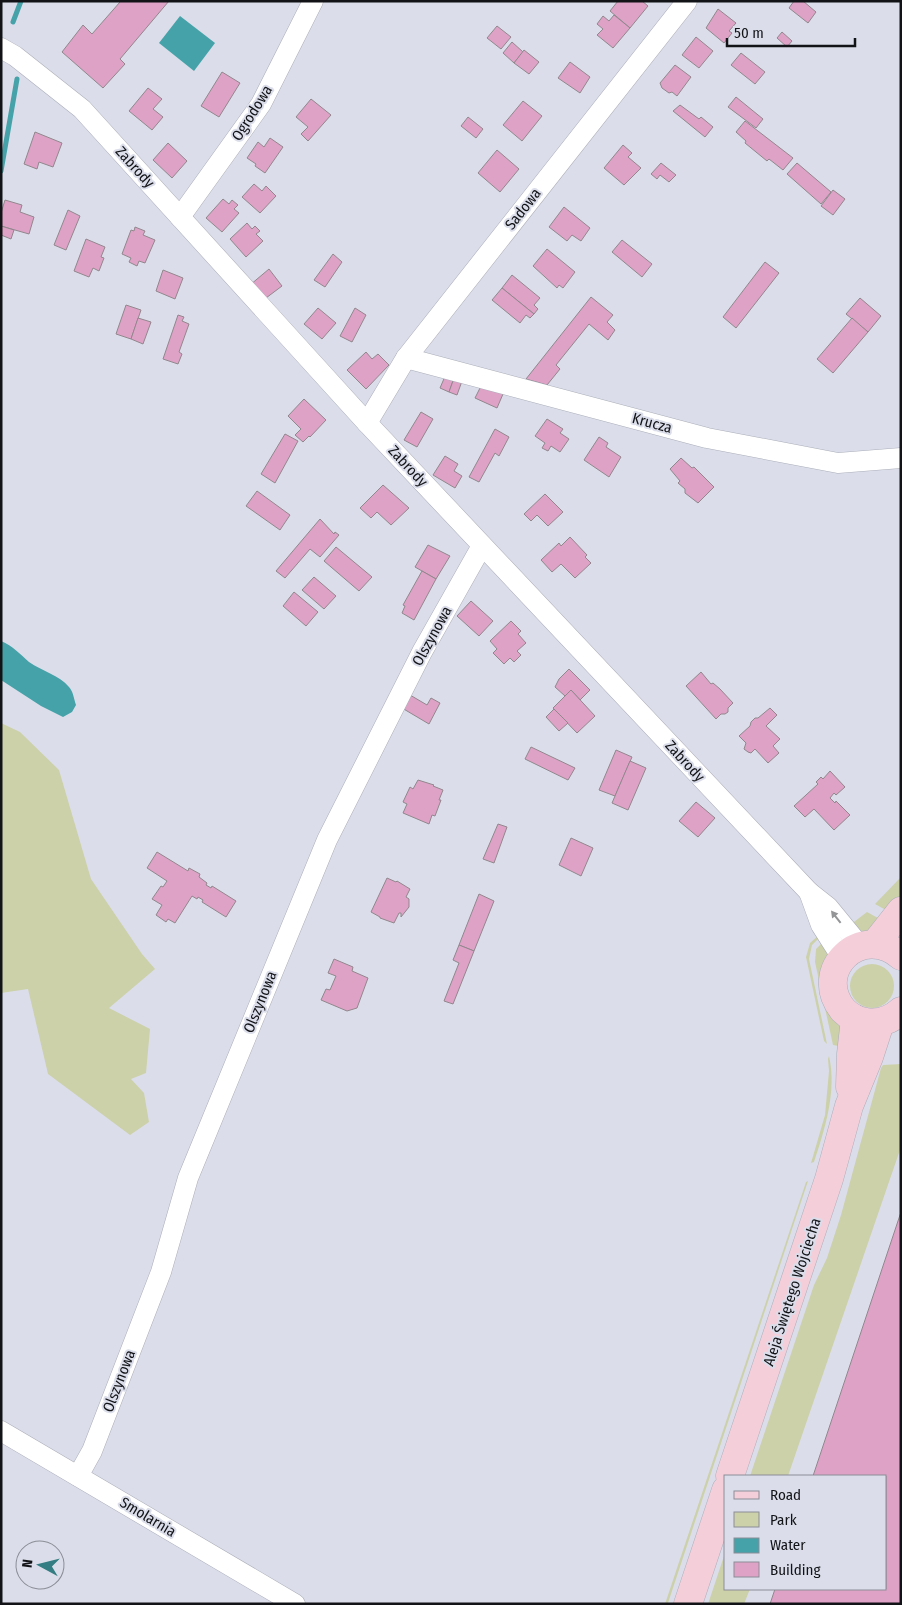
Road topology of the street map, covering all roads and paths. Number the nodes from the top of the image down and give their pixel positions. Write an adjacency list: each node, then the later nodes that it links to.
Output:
1 (313, 1): 4 (street, Ogrodowa)
2 (687, 1): 5 (street, Sadowa)
3 (1, 48): 4 (street, Zabrody)
4 (180, 217): 6 (street, Zabrody)
5 (406, 358): 6 (street, Sadowa); 7 (street, Krucza)
6 (367, 423): 8 (street, Zabrody)
7 (901, 458)
8 (484, 547): 10 (street, Zabrody); 15 (street, Olszynowa)
9 (901, 911): 10 (street)
10 (859, 949): 11 (street); 12 (street)
11 (901, 956)
12 (887, 1017): 14 (street, Aleja Świętego Wojciecha)
13 (1, 1431): 15 (street, Smolarnia)
14 (730, 1475)
15 (78, 1476): 17 (street, Smolarnia)
16 (724, 1496): 18 (street)
17 (295, 1604)
18 (688, 1604)

